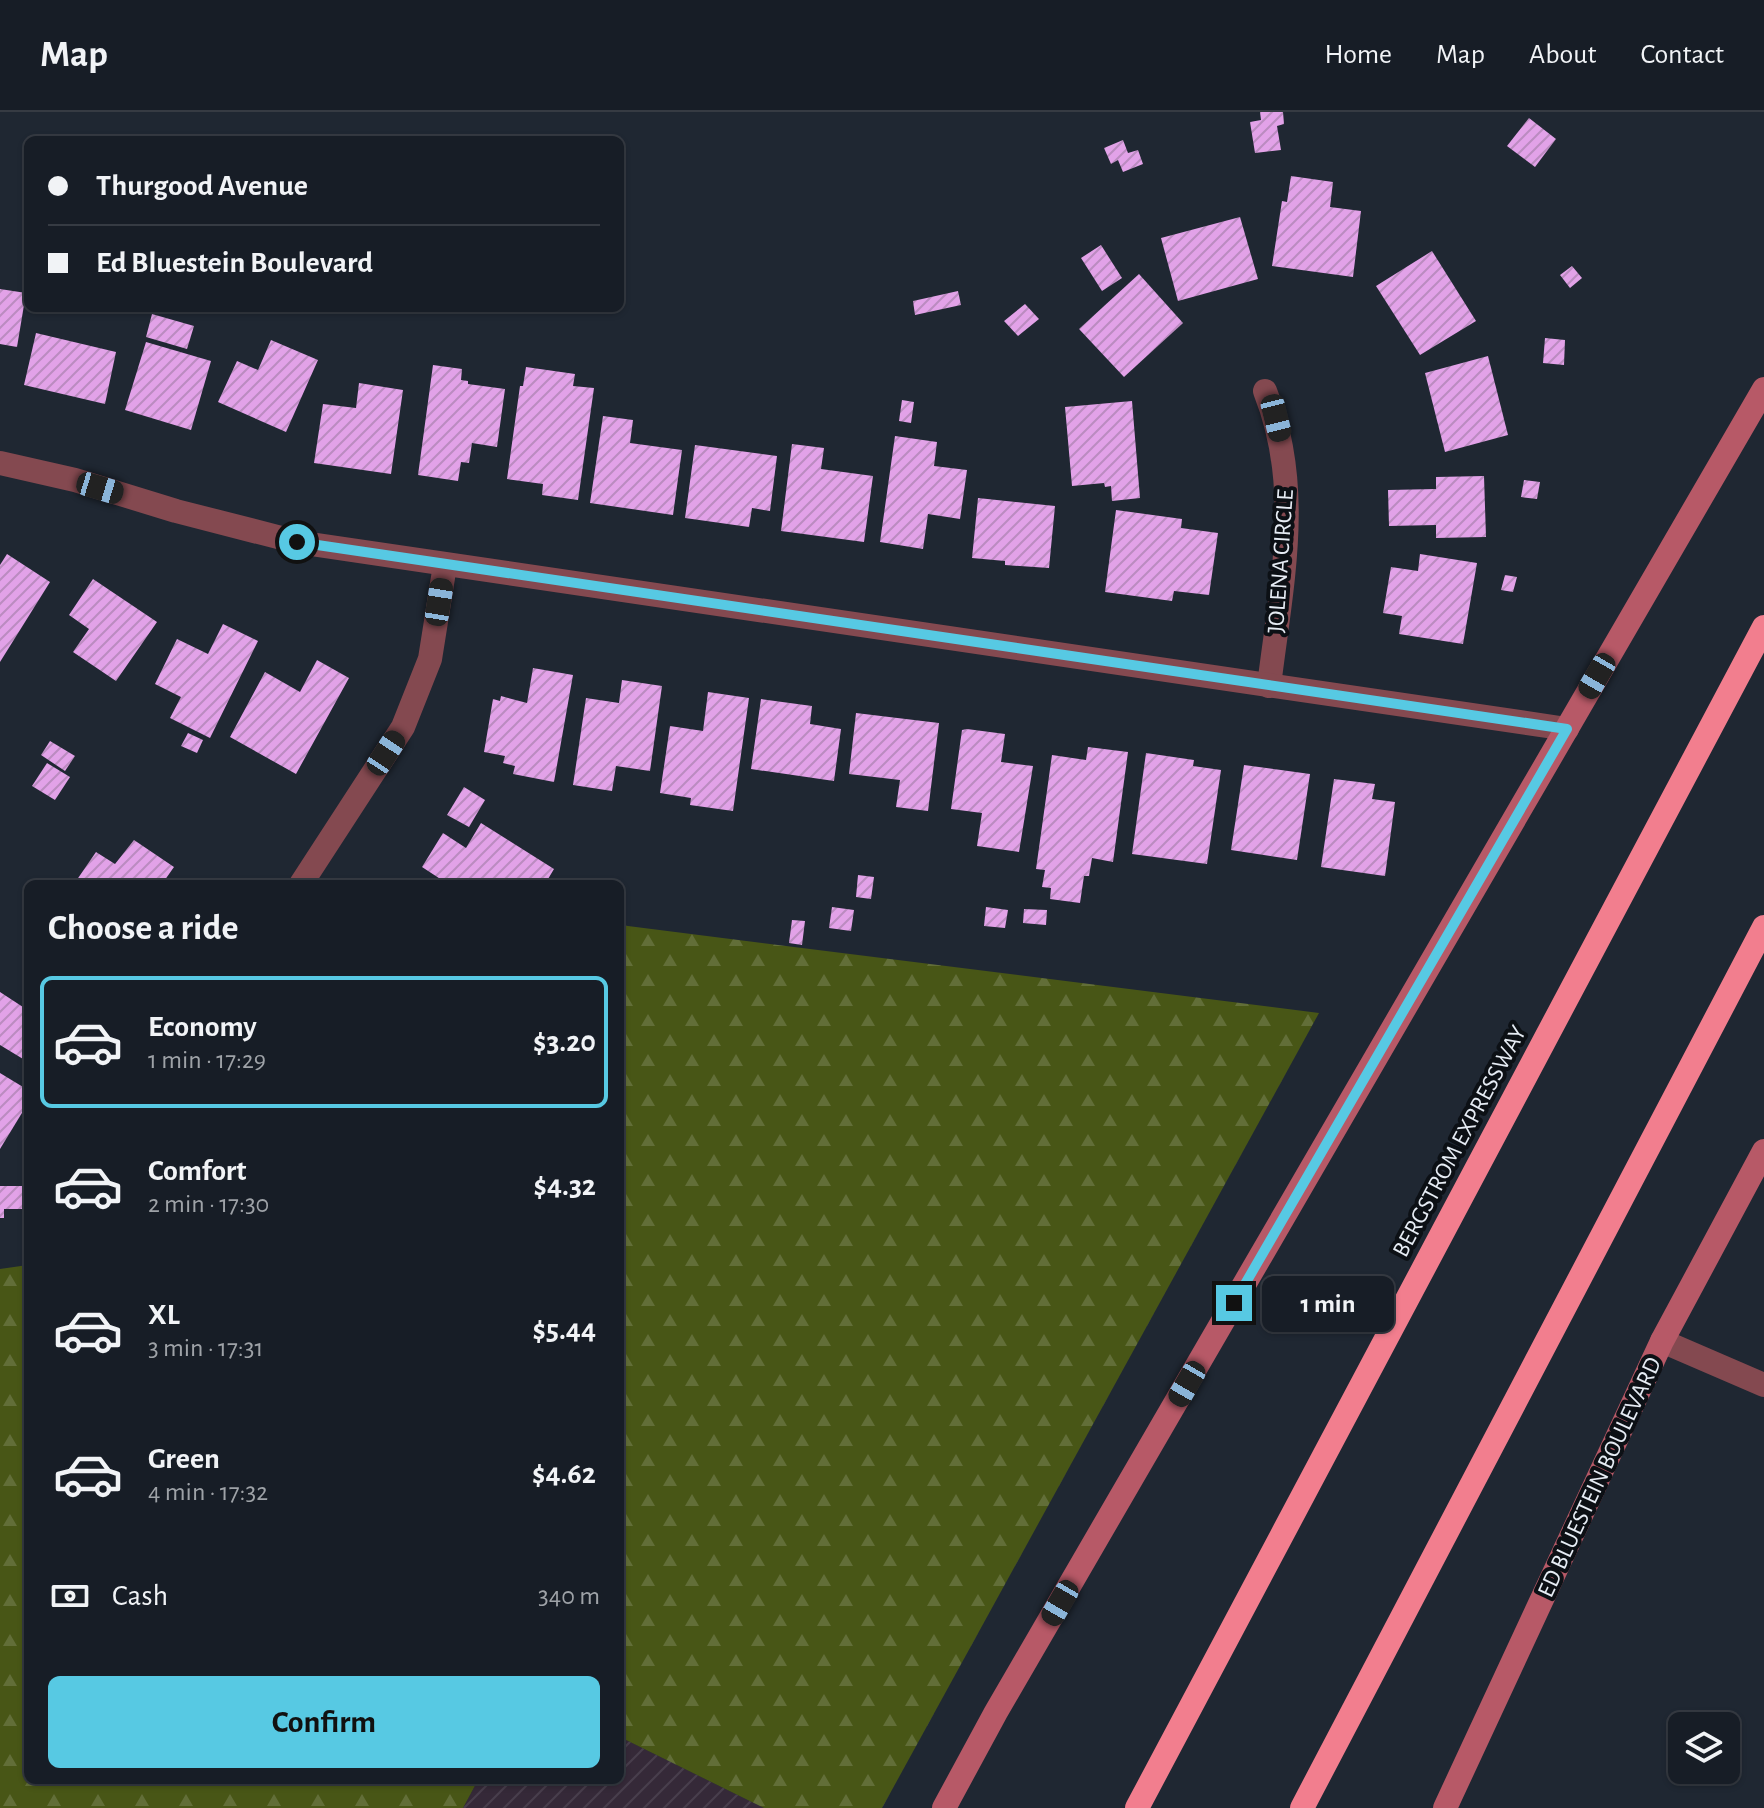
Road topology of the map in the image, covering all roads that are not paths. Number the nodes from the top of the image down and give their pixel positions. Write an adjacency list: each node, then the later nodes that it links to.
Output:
1 (1764, 389): 7 (main road)
2 (1265, 391): 6 (street, JOLENA CIRCLE)
3 (0, 463): 4 (street)
4 (445, 565): 6 (street); 8 (street)
5 (1764, 627): 14 (highway, BERGSTROM EXPRESSWAY)
6 (1269, 686): 7 (street)
7 (1567, 729): 13 (main road)
8 (304, 880)
9 (1764, 927): 15 (highway)
10 (1764, 1151): 11 (main road, ED BLUESTEIN BOULEVARD)
11 (1662, 1341): 12 (street); 16 (main road, ED BLUESTEIN BOULEVARD)
12 (1764, 1385)
13 (944, 1808)
14 (1137, 1808)
15 (1302, 1808)
16 (1445, 1808)

